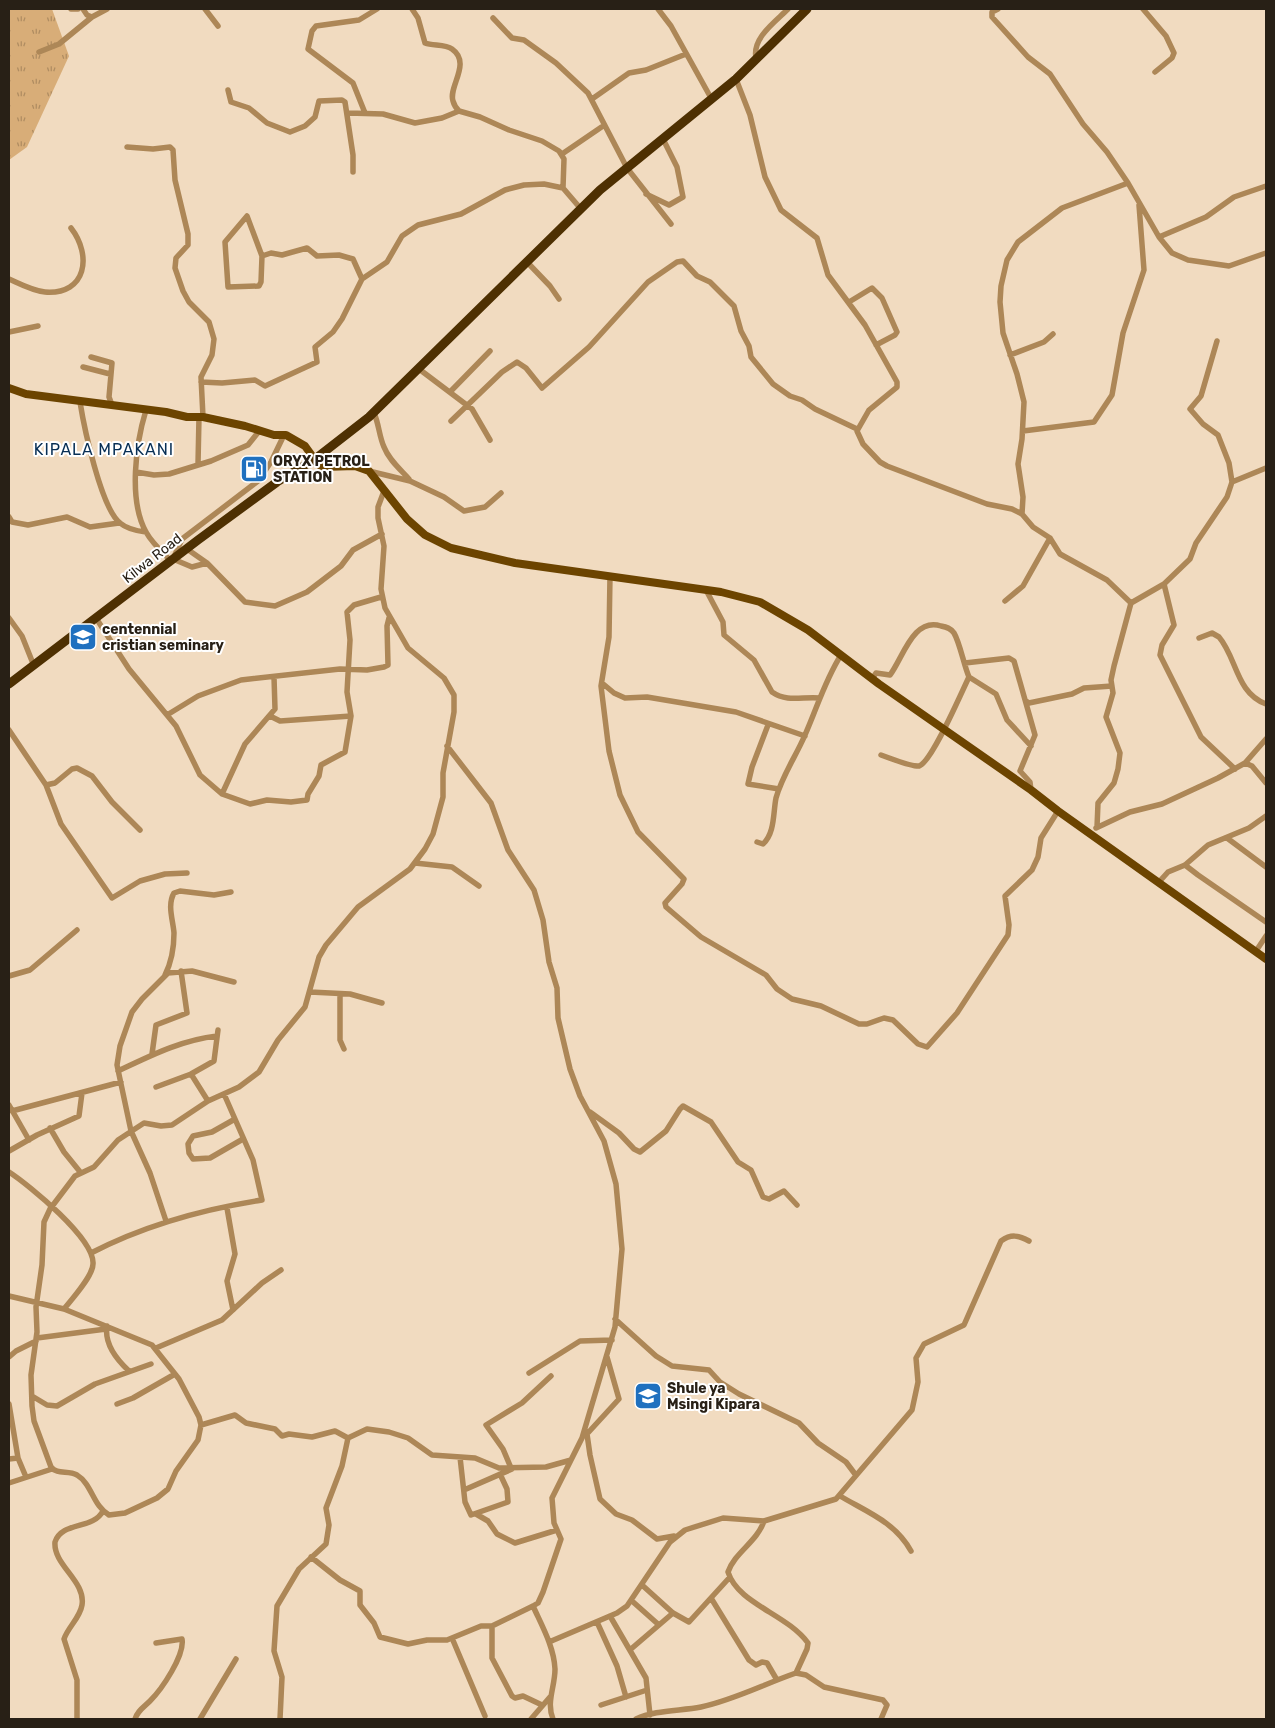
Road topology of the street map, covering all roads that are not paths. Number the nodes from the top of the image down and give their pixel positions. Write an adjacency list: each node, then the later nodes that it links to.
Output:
1 (71, 9): 2 (street)
2 (78, 9)
3 (83, 9): 13 (street)
4 (107, 9): 13 (street)
5 (206, 9): 15 (street)
6 (378, 9): 26 (street)
7 (412, 9): 24 (street)
8 (658, 9): 17 (street)
9 (788, 9): 18 (street)
10 (807, 9): 18 (highway, Kilwa Road)
11 (998, 9): 33 (street)
12 (1143, 9): 19 (street)
13 (92, 17): 16 (street)
14 (493, 18): 23 (street)
15 (218, 26)
16 (39, 52)
17 (686, 54): 22 (street); 23 (street)
18 (756, 58): 20 (highway, Kilwa Road)
19 (1155, 72)
20 (736, 79): 22 (highway, Kilwa Road); 48 (street)
21 (228, 90): 25 (street)
22 (711, 98): 28 (highway, Kilwa Road)
23 (592, 99): 27 (street)
24 (459, 111): 26 (street); 30 (street)
25 (348, 113): 26 (street); 32 (street)
26 (365, 113)
27 (603, 126): 30 (street); 31 (street)
28 (663, 139): 31 (highway, Kilwa Road); 36 (street)
29 (127, 146): 60 (street)
30 (562, 154): 35 (street)
31 (626, 168): 36 (street); 38 (highway, Kilwa Road)
32 (353, 172)
33 (1128, 184): 37 (street); 55 (street)
34 (1266, 186): 41 (street)
35 (564, 188): 38 (street); 46 (street)
36 (646, 194): 39 (street)
37 (1138, 203): 41 (street); 72 (street)
38 (581, 209): 44 (highway, Kilwa Road)
39 (671, 224)
40 (71, 228): 45 (street)
41 (1158, 237): 42 (street)
42 (1266, 254)
43 (262, 256): 43 (street); 46 (street)
44 (527, 262): 47 (street); 58 (highway, Kilwa Road)
45 (9, 279)
46 (362, 279): 60 (street)
47 (559, 299)
48 (849, 302): 53 (street); 53 (street)
49 (38, 326): 50 (street)
50 (9, 332)
51 (1053, 334): 55 (street)
52 (1217, 341): 81 (street)
53 (876, 345): 70 (street)
54 (490, 351): 62 (street)
55 (1010, 355): 72 (street)
56 (90, 357): 59 (street)
57 (83, 367): 59 (street)
58 (419, 369): 62 (street); 67 (highway, Kilwa Road)
59 (110, 374): 65 (street)
60 (200, 382): 68 (street)
61 (9, 388): 63 (main road)
62 (450, 392): 64 (street)
63 (80, 402): 65 (main road); 86 (street)
64 (467, 404): 69 (street); 70 (street); 74 (street)
65 (112, 405): 66 (main road)
66 (146, 410): 68 (main road); 79 (street)
67 (374, 413): 75 (highway, Kilwa Road); 80 (street)
68 (201, 417): 71 (main road); 76 (street)
69 (451, 421)
70 (857, 429): 84 (street)
71 (260, 430): 73 (main road); 76 (street)
72 (1022, 431): 84 (street)
73 (284, 435): 75 (main road); 91 (street)
74 (490, 440)
75 (315, 459): 78 (main road); 90 (highway, Kilwa Road)
76 (198, 464): 79 (street)
77 (1266, 468): 81 (street)
78 (369, 471): 80 (street); 82 (main road)
79 (136, 472): 87 (street)
80 (410, 480): 83 (street)
81 (1232, 482): 94 (street)
82 (384, 491): 88 (street); 93 (main road)
83 (501, 493)
84 (1022, 514): 89 (street)
85 (9, 517): 86 (street)
86 (119, 522): 87 (street)
87 (146, 532): 91 (street)
88 (382, 534): 92 (street); 96 (street)
89 (1050, 538): 97 (street); 98 (street)
90 (187, 548): 91 (highway, Kilwa Road); 92 (street)
91 (172, 560): 92 (street); 100 (highway, Kilwa Road)
92 (207, 563)
93 (610, 576): 95 (main road); 110 (street)
94 (1164, 584): 98 (street); 130 (street)
95 (706, 590): 103 (main road); 113 (street)
96 (382, 598): 101 (street); 106 (street)
97 (1005, 601)
98 (1131, 603): 112 (street)
99 (9, 618): 105 (street)
100 (96, 618): 105 (highway, Kilwa Road); 116 (street)
101 (389, 618): 106 (street); 124 (street)
102 (1199, 638): 115 (street)
103 (841, 655): 109 (main road); 113 (street)
104 (965, 663): 108 (street); 109 (street); 114 (street)
105 (34, 666): 111 (highway, Kilwa Road)
106 (349, 670): 107 (street); 118 (street)
107 (274, 677): 116 (street); 117 (street)
108 (969, 677): 121 (street); 125 (street)
109 (872, 678): 121 (main road)
110 (602, 683): 119 (street); 136 (street)
111 (9, 684)
112 (1112, 686): 114 (street); 138 (street)
113 (820, 698): 122 (street)
114 (1026, 701): 125 (street)
115 (1266, 704)
116 (168, 715): 135 (street)
117 (270, 716): 118 (street); 135 (street)
118 (351, 716): 135 (street)
119 (768, 725): 122 (street); 133 (street)
120 (9, 730): 132 (street)
121 (944, 730): 126 (street); 134 (main road)
122 (805, 736): 133 (street)
123 (1266, 739): 127 (street)
124 (448, 746): 143 (street); 172 (street)
125 (1031, 746): 134 (street)
126 (882, 755)
127 (1253, 755): 128 (street); 129 (street)
128 (1245, 763): 129 (street); 130 (street)
129 (1252, 766): 131 (street)
130 (1235, 769): 138 (street)
131 (1266, 783)
132 (46, 785): 139 (street); 146 (street)
133 (779, 789): 142 (street)
134 (1032, 790): 136 (main road)
135 (222, 794)
136 (1058, 811): 140 (main road)
137 (1266, 816): 141 (street)
138 (1097, 827): 140 (street)
139 (140, 830)
140 (1090, 832): 147 (main road)
141 (1227, 838): 144 (street); 145 (street)
142 (757, 842)
143 (415, 863): 148 (street); 159 (street)
144 (1186, 865): 147 (street); 150 (street)
145 (1266, 867)
146 (187, 873)
147 (1159, 882): 153 (main road)
148 (479, 886)
149 (231, 892): 156 (street)
150 (1266, 922)
151 (76, 930): 157 (street)
152 (1266, 936): 153 (street)
153 (1256, 952): 154 (main road)
154 (1266, 958)
155 (181, 971): 156 (street); 158 (street); 163 (street)
156 (165, 975): 164 (street)
157 (9, 976)
158 (234, 982)
159 (310, 992): 160 (street); 169 (street)
160 (340, 994): 161 (street); 162 (street)
161 (382, 1003)
162 (344, 1048)
163 (152, 1054): 164 (street); 165 (street)
164 (118, 1071): 166 (street)
165 (191, 1074): 167 (street); 170 (street)
166 (121, 1082): 168 (street); 175 (street)
167 (156, 1087)
168 (82, 1093): 171 (street); 174 (street)
169 (224, 1094): 170 (street); 173 (street)
170 (208, 1101): 175 (street)
171 (10, 1108): 177 (street)
172 (588, 1111): 181 (street); 192 (street)
173 (235, 1119): 176 (street); 176 (street)
174 (50, 1128): 177 (street); 180 (street)
175 (131, 1131): 180 (street); 184 (street)
176 (243, 1139): 183 (street)
177 (29, 1140): 178 (street)
178 (9, 1151)
179 (9, 1172): 182 (street)
180 (81, 1172): 182 (street)
181 (797, 1205)
182 (51, 1206): 186 (street); 189 (street)
183 (226, 1208): 184 (street); 191 (street)
184 (166, 1221): 186 (street)
185 (1029, 1241): 217 (street)
186 (91, 1253): 190 (street)
187 (281, 1270): 191 (street)
188 (9, 1296): 189 (street)
189 (37, 1301): 190 (street); 194 (street)
190 (64, 1309): 193 (street)
191 (233, 1310): 196 (street)
192 (615, 1319): 195 (street); 217 (street)
193 (106, 1328): 194 (street); 196 (street); 200 (street)
194 (36, 1340): 198 (street); 204 (street)
195 (612, 1340): 197 (street); 201 (street)
196 (156, 1348): 202 (street)
197 (607, 1356): 208 (street); 208 (street)
198 (9, 1357)
199 (151, 1364): 200 (street)
200 (129, 1371): 204 (street)
201 (529, 1373)
202 (175, 1374): 206 (street); 207 (street)
203 (550, 1376): 214 (street)
204 (32, 1396): 215 (street)
205 (9, 1404): 211 (street)
206 (117, 1404)
207 (201, 1425): 209 (street); 222 (street)
208 (585, 1436): 213 (street); 226 (street)
209 (348, 1438): 210 (street); 228 (street)
210 (460, 1457): 214 (street); 220 (street)
211 (18, 1458): 212 (street); 218 (street)
212 (9, 1459)
213 (571, 1460): 214 (street); 225 (street)
214 (512, 1468): 216 (street)
215 (52, 1469): 218 (street); 222 (street)
216 (500, 1474): 220 (street); 223 (street)
217 (855, 1474): 221 (street)
218 (26, 1476): 219 (street)
219 (9, 1483)
220 (464, 1490): 223 (street)
221 (840, 1496): 224 (street); 227 (street)
222 (103, 1511): 254 (street)
223 (476, 1514): 225 (street)
224 (764, 1522): 226 (street); 229 (street)
225 (557, 1530): 233 (street)
226 (674, 1536): 230 (street)
227 (910, 1551)
228 (311, 1557): 239 (street); 257 (street)
229 (730, 1577): 231 (street); 244 (street)
230 (642, 1585): 232 (street); 234 (street)
231 (711, 1598): 234 (street); 245 (street)
232 (632, 1601): 235 (street); 237 (street)
233 (533, 1606): 238 (street); 240 (street)
234 (673, 1613): 237 (street)
235 (610, 1616): 236 (street); 242 (street)
236 (597, 1622): 240 (street); 248 (street)
237 (659, 1625): 242 (street)
238 (492, 1626): 239 (street); 249 (street)
239 (452, 1638): 253 (street)
240 (549, 1642): 247 (street)
241 (156, 1643): 255 (street)
242 (631, 1650): 246 (street)
243 (236, 1660): 256 (street)
244 (796, 1673): 245 (street); 262 (street)
245 (777, 1680): 251 (street)
246 (647, 1690): 248 (street); 252 (street)
247 (550, 1697): 249 (street); 259 (street)
248 (626, 1697): 250 (street)
249 (542, 1705): 258 (street)
250 (602, 1705)
251 (662, 1713): 252 (street); 261 (street)
252 (650, 1715): 260 (street)
253 (485, 1716)
254 (77, 1719)
255 (135, 1719)
256 (200, 1719)
257 (280, 1719)
258 (531, 1719)
259 (553, 1719)
260 (636, 1719)
261 (665, 1719)
262 (881, 1719)

